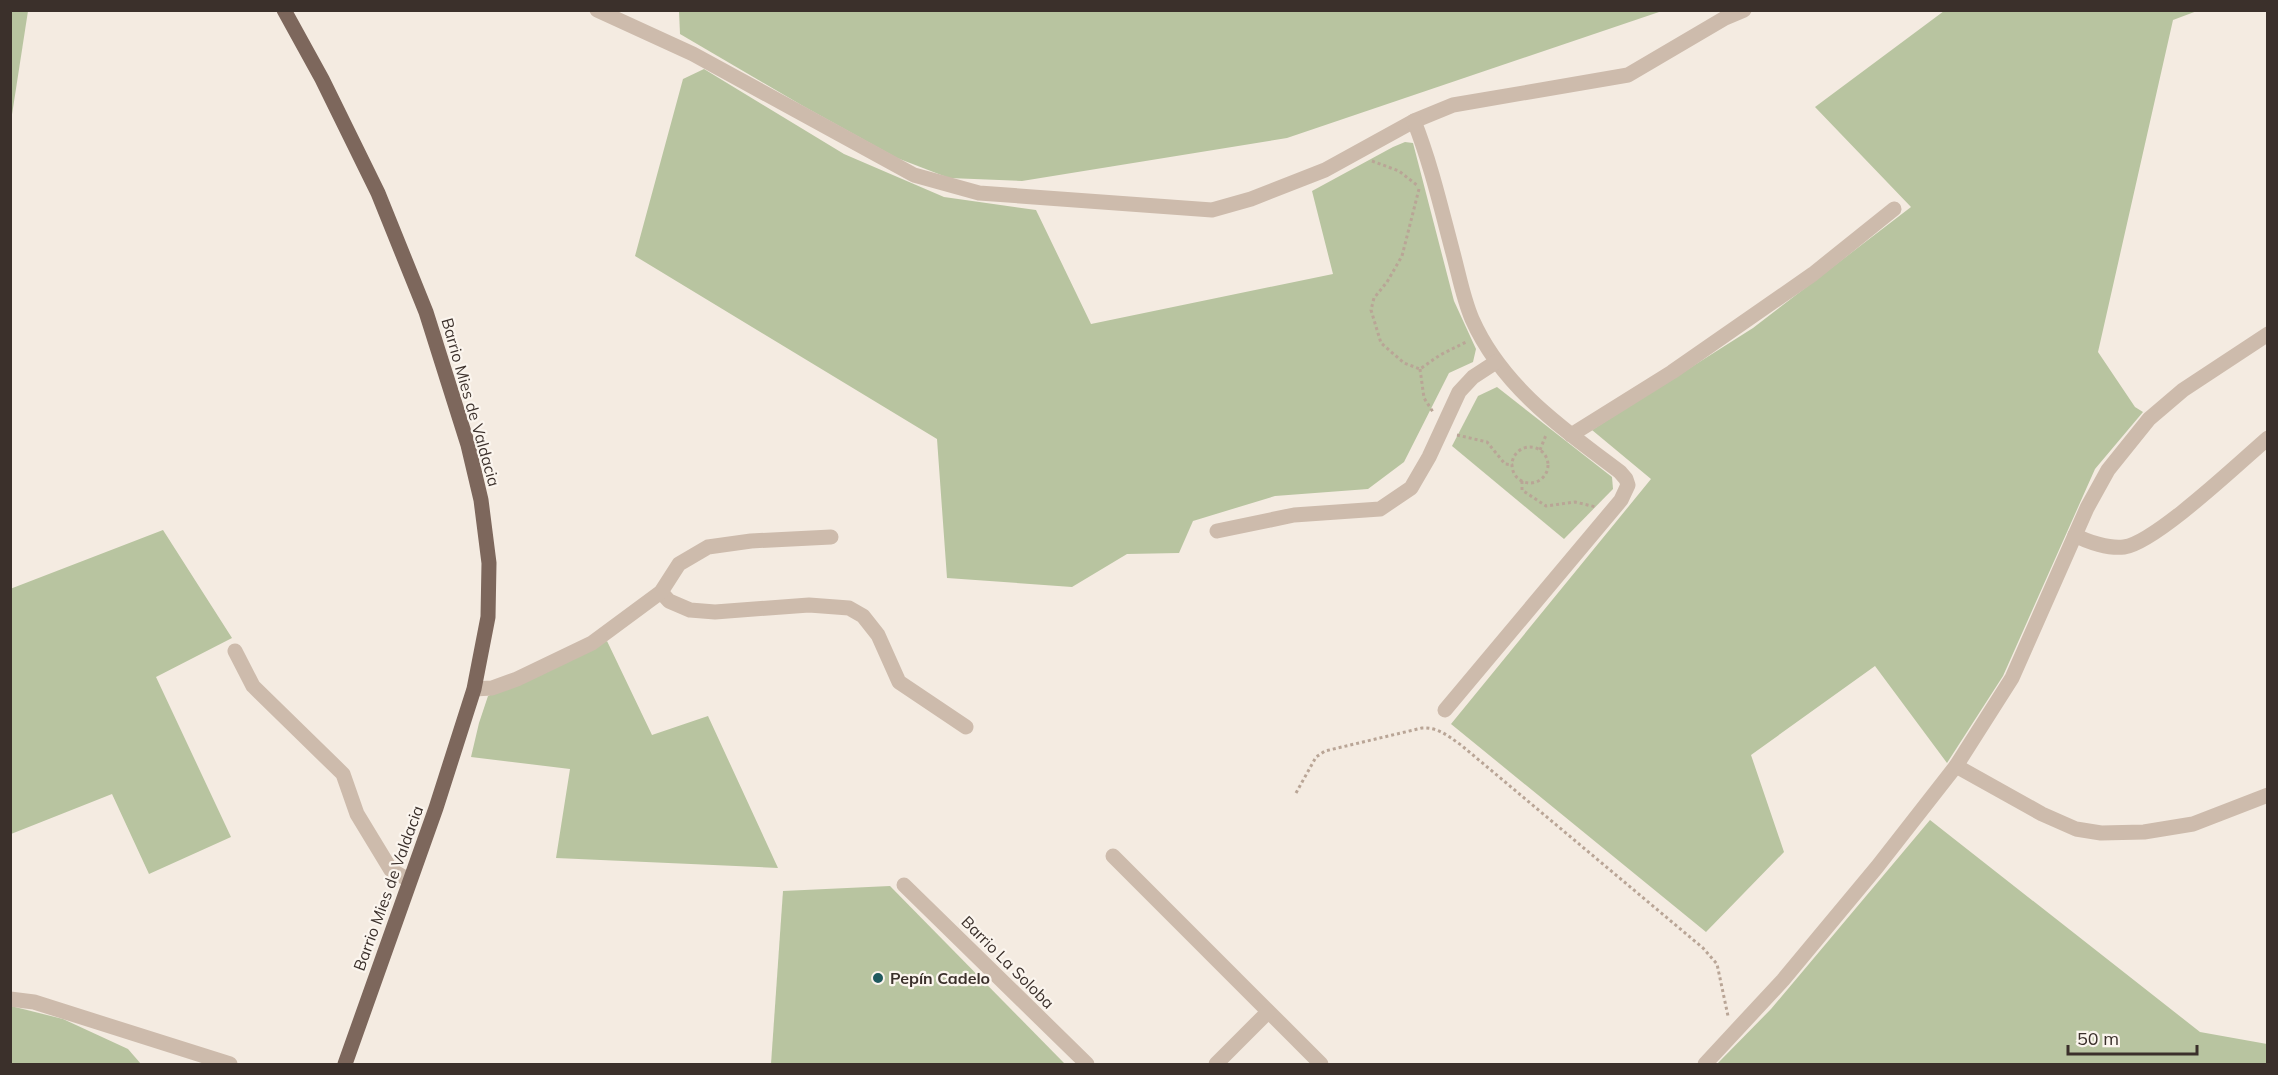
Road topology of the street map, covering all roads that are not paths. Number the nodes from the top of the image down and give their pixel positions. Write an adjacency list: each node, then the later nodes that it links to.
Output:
1 (284, 10): 15 (main road, Barrio Mies de Valdacia)
2 (597, 10): 4 (street)
3 (1744, 10): 4 (street)
4 (1414, 121): 7 (street)
5 (1894, 209): 8 (street)
6 (2268, 334): 11 (street)
7 (1496, 362): 8 (street); 10 (street)
8 (1570, 435): 16 (street)
9 (2268, 438): 11 (street)
10 (1217, 531)
11 (2075, 535): 18 (street)
12 (831, 537): 13 (street)
13 (661, 592): 15 (street); 17 (street)
14 (235, 651): 21 (street)
15 (474, 689): 21 (main road, Barrio Mies de Valdacia)
16 (1445, 710)
17 (966, 727)
18 (1956, 766): 19 (street); 30 (street)
19 (2268, 795)
20 (1113, 856): 24 (street)
21 (410, 880): 26 (main road, Barrio Mies de Valdacia)
22 (904, 885): 27 (street, Barrio La Soloba)
23 (10, 999): 25 (street)
24 (1268, 1012): 28 (street); 29 (street)
25 (230, 1065)
26 (345, 1065)
27 (1087, 1065)
28 (1216, 1065)
29 (1321, 1065)
30 (1706, 1065)

